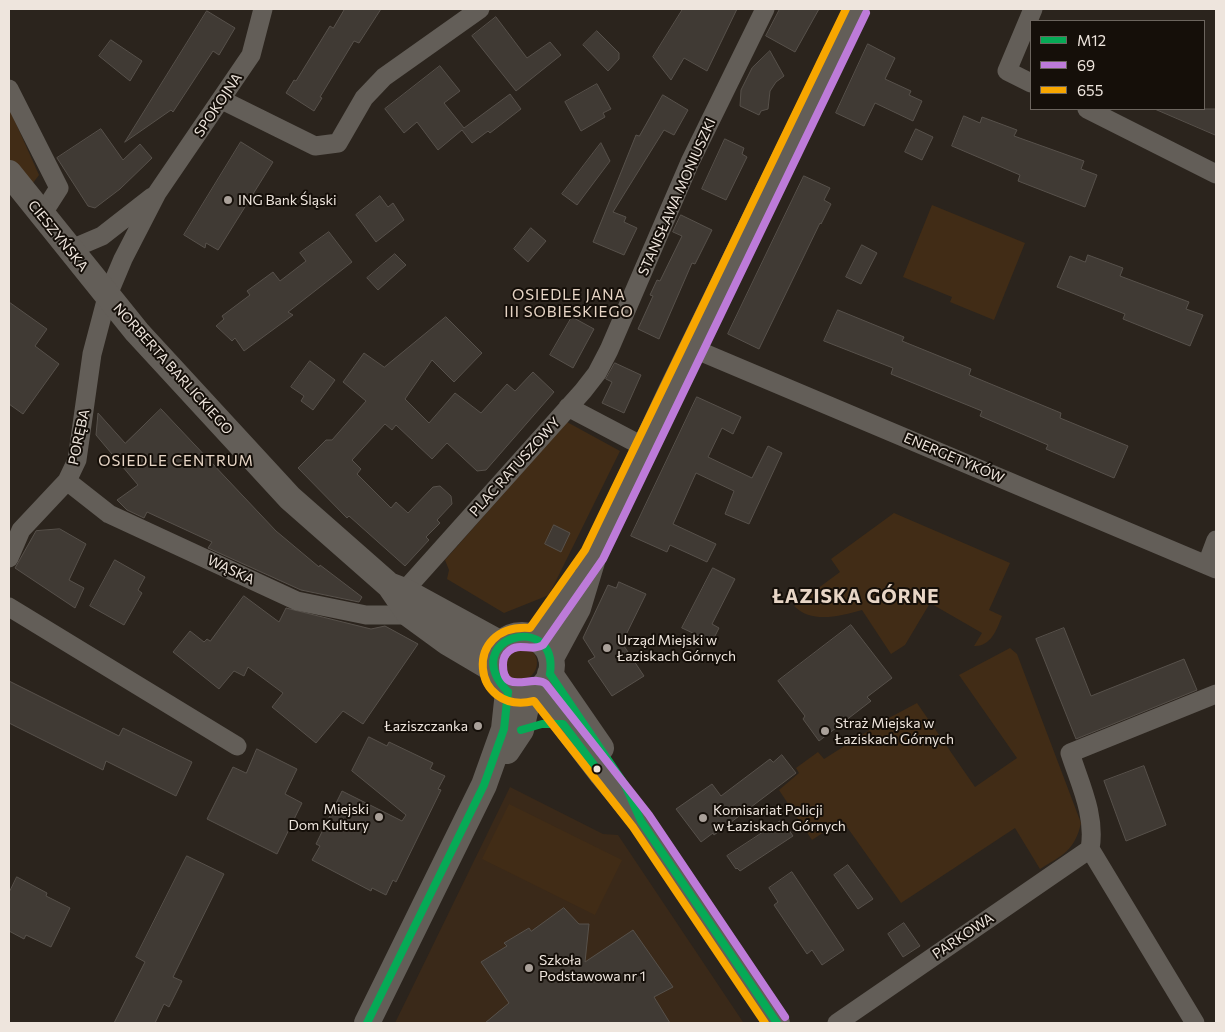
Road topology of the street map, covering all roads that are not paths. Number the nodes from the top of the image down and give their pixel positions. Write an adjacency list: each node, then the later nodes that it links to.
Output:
1 (263, 9): 8 (street, SPOKOJNA)
2 (480, 9): 8 (street)
3 (765, 9): 18 (street, STANISŁAWA MONIUSZKI)
4 (857, 9): 17 (street)
5 (1033, 9): 6 (street)
6 (1030, 82)
7 (9, 89): 14 (street)
8 (222, 100): 13 (street, SPOKOJNA)
9 (1089, 110): 11 (street)
10 (9, 173): 12 (street, CIESZYŃSKA)
11 (1216, 174)
12 (17, 193): 14 (street, CIESZYŃSKA)
13 (157, 193): 15 (street, SPOKOJNA); 16 (street, SPOKOJNA)
14 (41, 216): 15 (street, CIESZYŃSKA)
15 (69, 250): 16 (street, CIESZYŃSKA)
16 (108, 297): 20 (street, PORĘBA); 26 (street, NORBERTA BARLICKIEGO)
17 (692, 348): 19 (street); 25 (street, ENERGETYKÓW)
18 (568, 407): 19 (street, PLAC RATUSZOWY); 26 (street, PLAC RATUSZOWY)
19 (646, 448): 23 (street)
20 (67, 481): 21 (street, PORĘBA); 26 (street, WĄSKA)
21 (15, 528): 24 (street, PORĘBA)
22 (1216, 540): 25 (street)
23 (594, 555): 28 (street); 31 (street)
24 (9, 558)
25 (1212, 567)
26 (401, 597): 29 (street, NORBERTA BARLICKIEGO); 30 (street, NORBERTA BARLICKIEGO)
27 (9, 607): 35 (street)
28 (535, 638): 29 (street); 31 (street)
29 (501, 644): 30 (street)
30 (492, 668): 31 (street)
31 (535, 682): 33 (street); 34 (street); 36 (street); 37 (street)
32 (1216, 694): 38 (street)
33 (563, 724): 34 (street); 37 (street)
34 (521, 730): 36 (street)
35 (237, 746)
36 (484, 785): 39 (street)
37 (641, 821): 40 (street)
38 (1090, 849): 41 (street, PARKOWA); 42 (street)
39 (367, 1023)
40 (777, 1023)
41 (837, 1023)
42 (1194, 1023)

